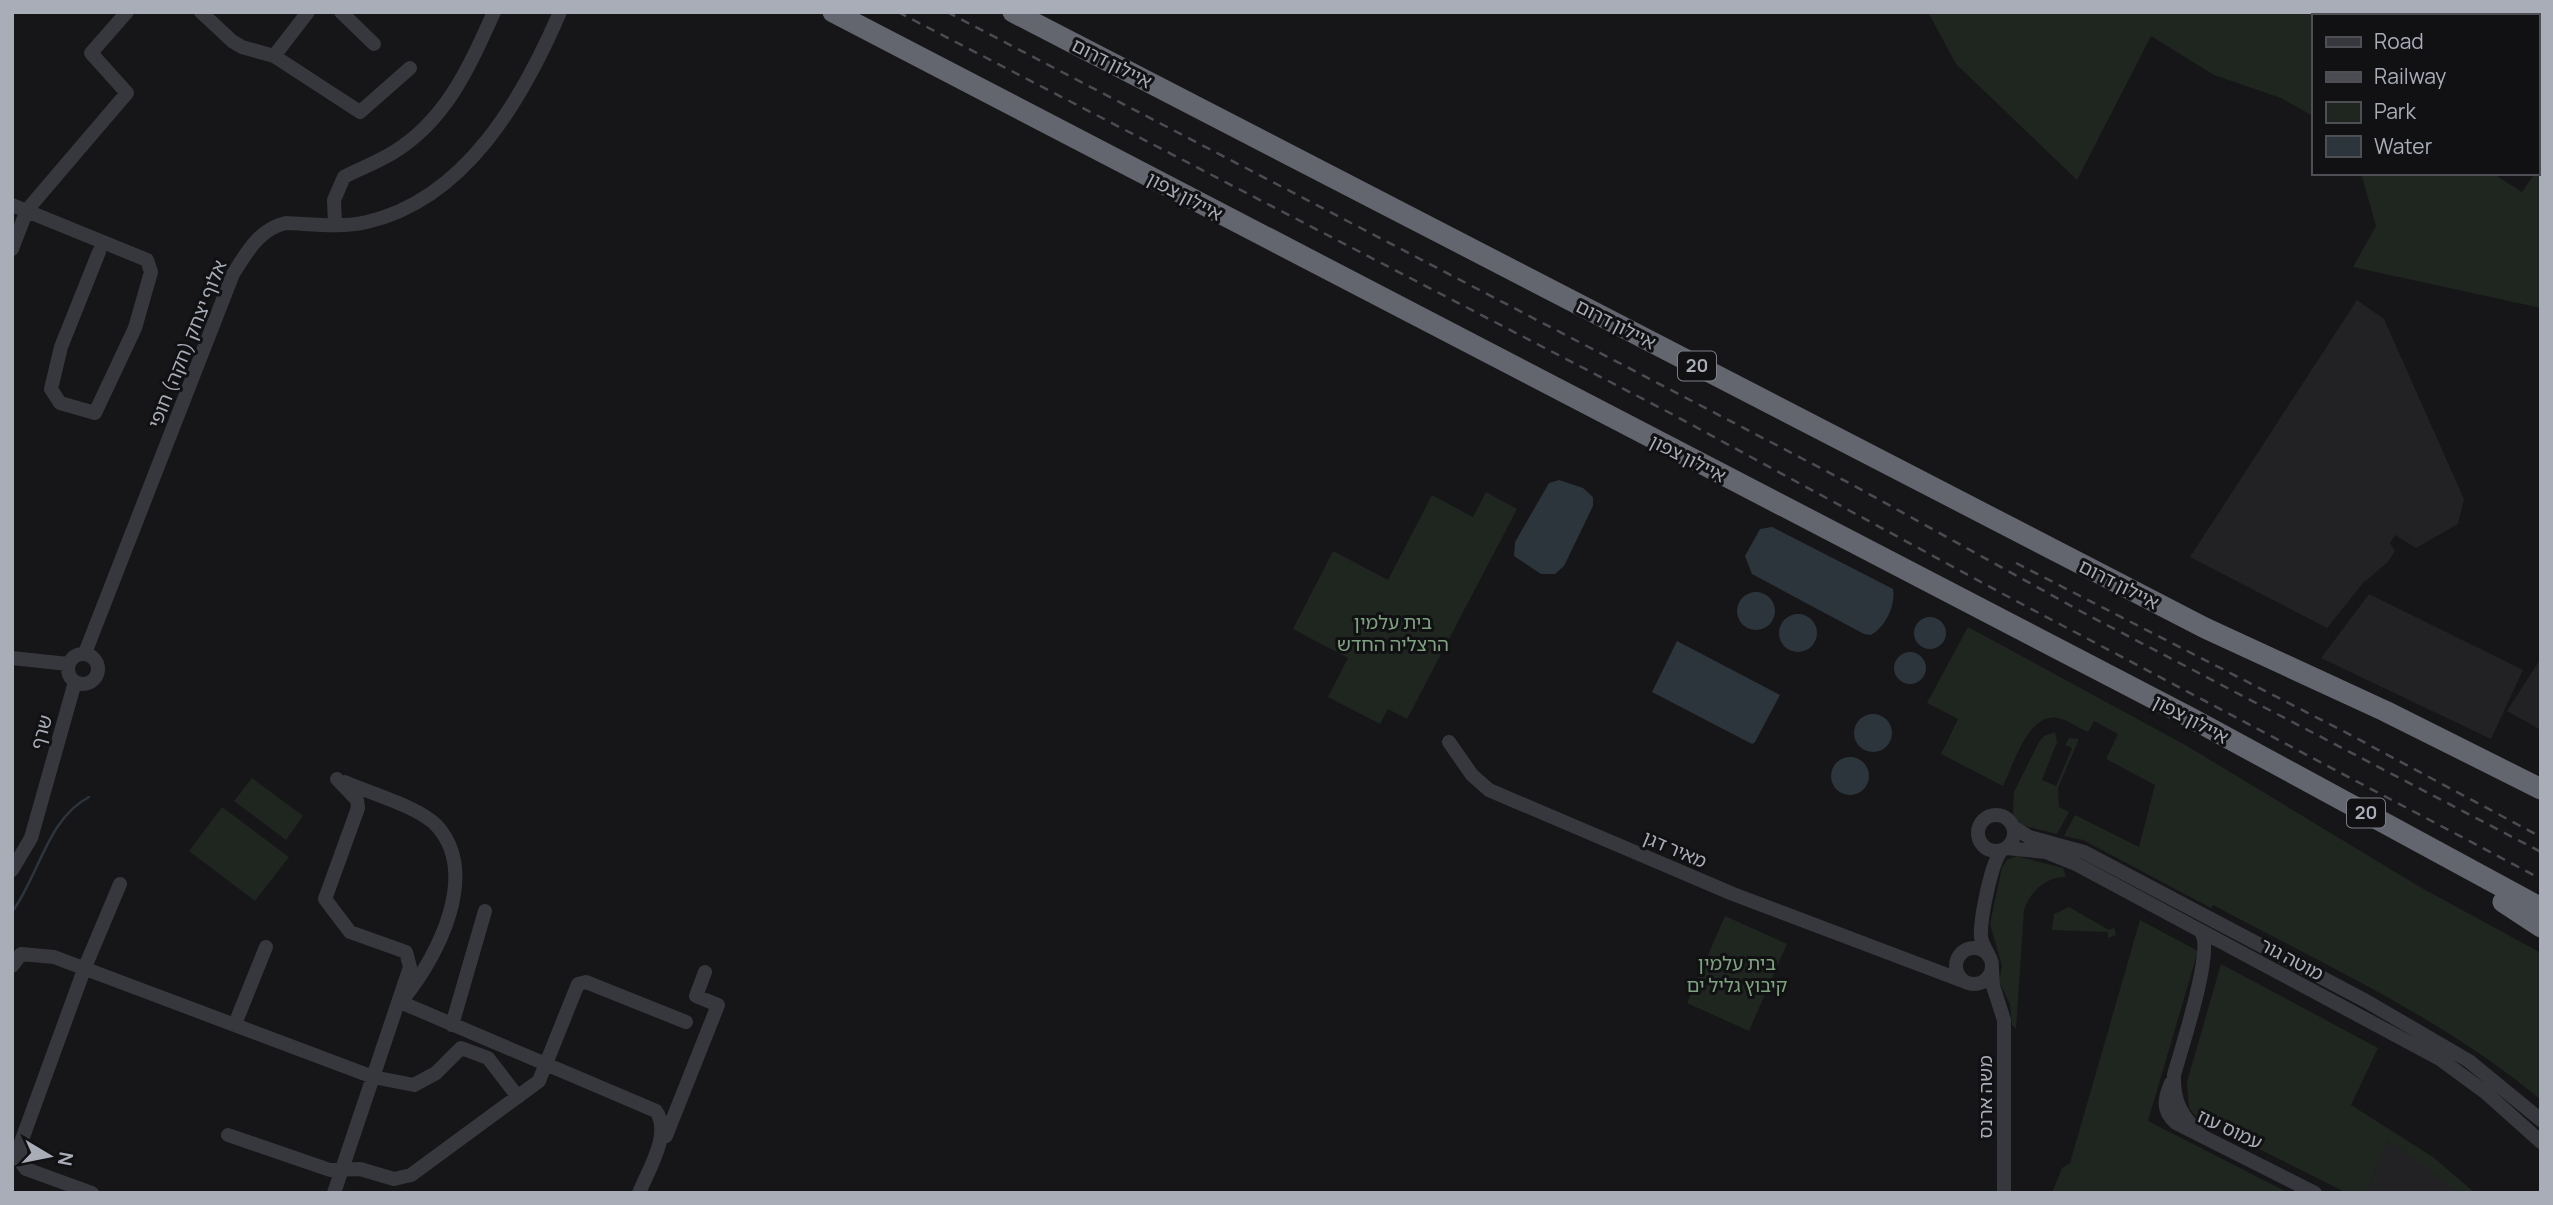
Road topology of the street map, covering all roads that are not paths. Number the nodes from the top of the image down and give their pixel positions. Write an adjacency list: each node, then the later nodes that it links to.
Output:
1 (127, 12): 13 (street)
2 (201, 12): 10 (street)
3 (308, 12): 10 (street)
4 (341, 12): 9 (street)
5 (494, 12): 14 (street)
6 (560, 12): 14 (street, אלוף יצחק (חקה) חופי)
7 (833, 12): 23 (highway, איילון צפון / 20)
8 (1013, 12): 21 (highway, איילון דרום / 20)
9 (374, 44)
10 (274, 55): 11 (street)
11 (410, 68)
12 (12, 205): 13 (street)
13 (27, 210): 15 (street); 16 (street)
14 (335, 224): 17 (street, אלוף יצחק (חקה) חופי)
15 (12, 249)
16 (99, 252)
17 (85, 653): 19 (street); 20 (street)
18 (12, 659): 19 (street)
19 (68, 664): 20 (street)
20 (75, 682): 31 (street, שרף)
21 (2333, 687): 22 (highway, איילון דרום / 20); 27 (highway, איילון דרום / 20)
22 (2385, 711): 25 (highway); 26 (highway, איילון דרום / 20)
23 (2191, 718): 32 (highway); 34 (highway, איילון צפון / 20)
24 (1449, 742): 43 (street, מאיר דגן)
25 (2541, 778)
26 (2541, 789)
27 (2541, 797)
28 (2013, 827): 29 (street); 30 (street); 39 (street, מוטה גור)
29 (1981, 843): 30 (street); 41 (street)
30 (2004, 849): 39 (street, מוטה גור); 44 (street, משה ארנס)
31 (12, 870)
32 (2455, 870): 36 (highway); 37 (highway)
33 (120, 884): 46 (street)
34 (2541, 908)
35 (485, 911): 53 (street)
36 (2541, 919)
37 (2541, 927)
38 (439, 939): 42 (street); 42 (street); 49 (street)
39 (2214, 941): 57 (street, מוטה גור); 59 (street, מוטה גור); 65 (street, עמוס עוז)
40 (266, 947): 52 (street)
41 (1965, 951): 43 (street, מאיר דגן); 44 (street); 48 (street)
42 (406, 952): 49 (street)
43 (1908, 961): 48 (street, מאיר דגן)
44 (1991, 963): 48 (street); 50 (street, משה ארנס)
45 (12, 966): 46 (street)
46 (85, 967): 52 (street); 61 (street)
47 (705, 972): 63 (street)
48 (1968, 983): 50 (street)
49 (400, 1002): 53 (street); 55 (street)
50 (1998, 1003): 64 (street, משה ארנס)
51 (686, 1022): 54 (street)
52 (235, 1024): 55 (street)
53 (452, 1025): 54 (street)
54 (547, 1063): 56 (street); 63 (street)
55 (373, 1077): 56 (street); 60 (street)
56 (518, 1097): 60 (street)
57 (2541, 1120)
58 (228, 1135): 60 (street)
59 (2541, 1142)
60 (344, 1169): 62 (street)
61 (92, 1193)
62 (334, 1193)
63 (641, 1193)
64 (2004, 1193)
65 (2315, 1193)

